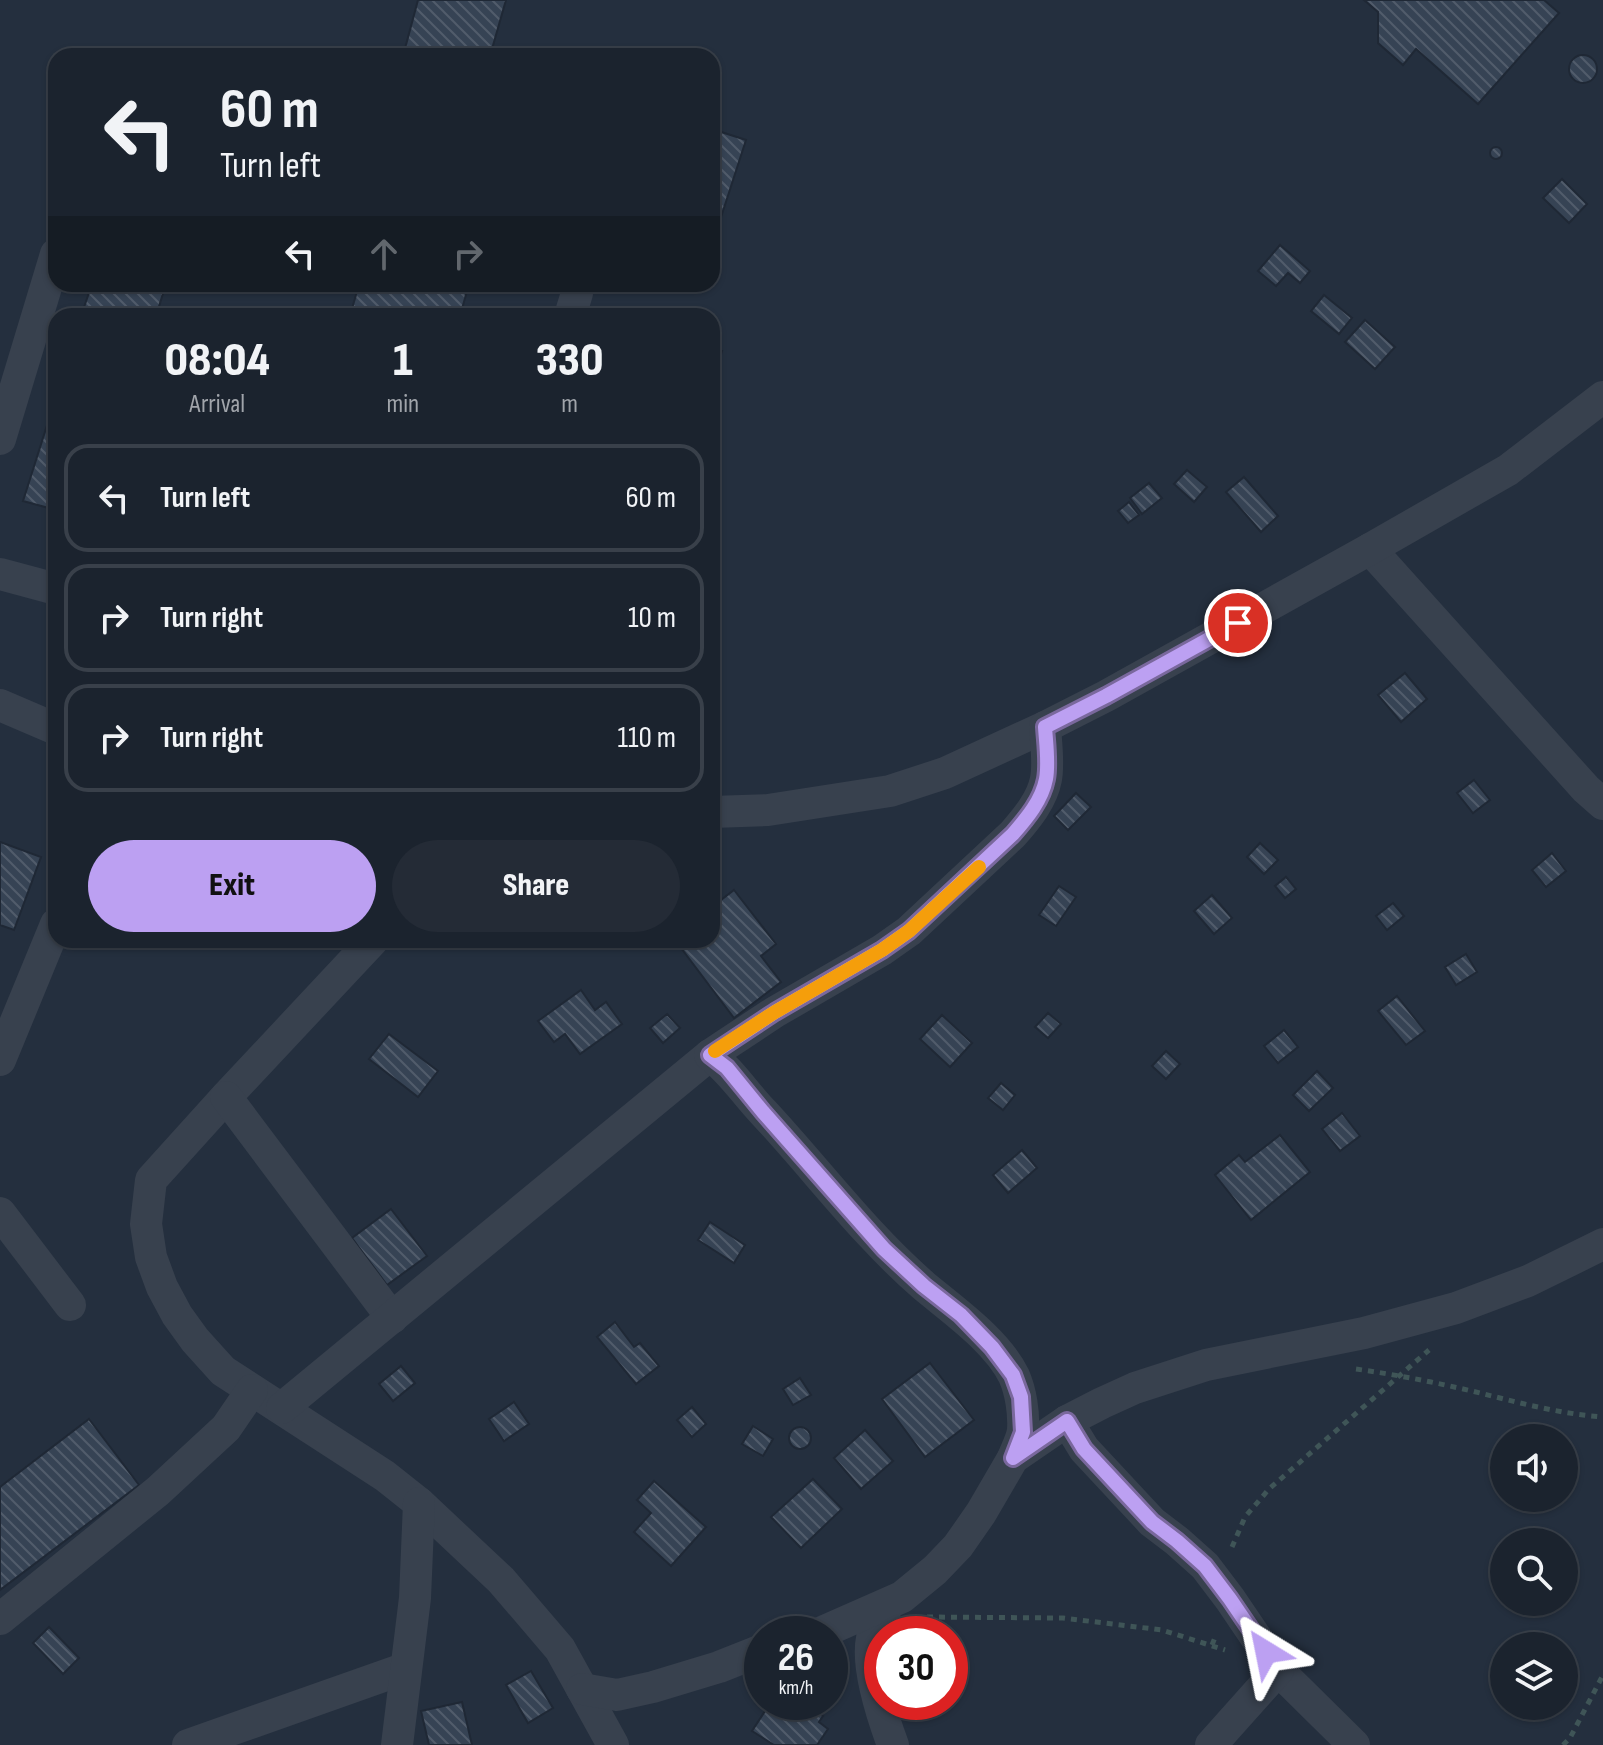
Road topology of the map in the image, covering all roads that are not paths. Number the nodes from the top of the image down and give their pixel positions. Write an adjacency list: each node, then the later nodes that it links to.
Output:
1 (48, 280): 3 (street)
2 (1603, 397): 4 (street)
3 (0, 439)
4 (1370, 549): 9 (street); 10 (street)
5 (0, 574): 6 (street)
6 (48, 587)
7 (0, 705): 8 (street)
8 (48, 726)
9 (1045, 727): 11 (street); 14 (street)
10 (1603, 804)
11 (720, 812)
12 (48, 943): 15 (street)
13 (366, 948): 16 (street)
14 (710, 1055): 20 (street); 24 (street)
15 (0, 1060)
16 (226, 1097): 20 (street); 21 (street)
17 (0, 1213): 19 (street)
18 (1603, 1244): 23 (street)
19 (70, 1305)
20 (392, 1318): 22 (street)
21 (252, 1390): 22 (street); 27 (street)
22 (282, 1408): 25 (street)
23 (1067, 1421): 24 (street); 31 (street)
24 (1013, 1458): 26 (street)
25 (419, 1503): 30 (street); 32 (street)
26 (882, 1615): 28 (street); 36 (street)
27 (0, 1619)
28 (848, 1625)
29 (744, 1657): 32 (street)
30 (406, 1668): 33 (street); 34 (street)
31 (1278, 1670): 37 (street); 38 (street)
32 (582, 1689): 35 (street)
33 (188, 1745)
34 (397, 1745)
35 (613, 1745)
36 (893, 1745)
37 (1211, 1745)
38 (1354, 1745)

